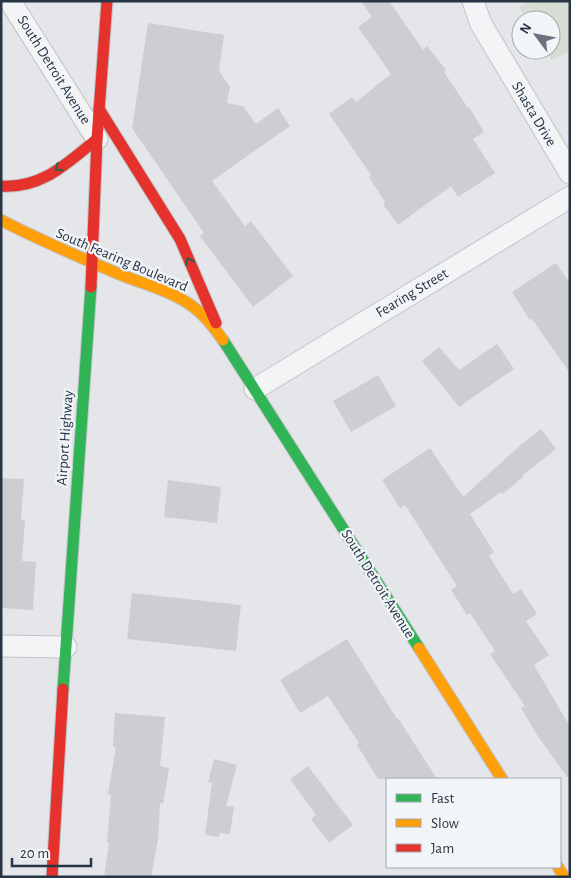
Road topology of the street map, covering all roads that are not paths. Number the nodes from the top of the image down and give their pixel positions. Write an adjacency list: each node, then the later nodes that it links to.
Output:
1 (10, 1): 5 (street, South Detroit Avenue)
2 (107, 1): 4 (main road, Airport Highway)
3 (473, 1): 6 (street, Shasta Drive)
4 (99, 109): 5 (main road, Airport Highway); 11 (main road, one-way to 4)
5 (97, 139): 7 (main road, one-way to 7); 10 (main road, Airport Highway)
6 (570, 174)
7 (1, 186)
8 (570, 197): 12 (street, Fearing Street)
9 (1, 220): 10 (main road, South Fearing Boulevard)
10 (92, 263): 11 (main road, South Fearing Boulevard); 14 (main road, Airport Highway)
11 (222, 338): 12 (main road, South Fearing Boulevard)
12 (255, 389): 15 (main road, South Detroit Avenue)
13 (1, 646): 14 (street)
14 (66, 647): 16 (main road, Airport Highway)
15 (501, 778)
16 (52, 877)

